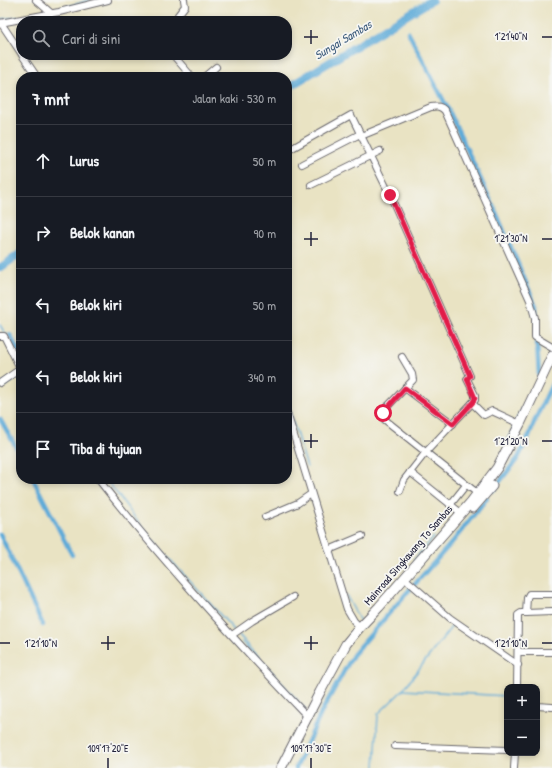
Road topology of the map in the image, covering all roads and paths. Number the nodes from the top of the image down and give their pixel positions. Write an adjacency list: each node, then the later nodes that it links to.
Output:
1 (36, 0): 4 (street)
2 (108, 0): 4 (street)
3 (184, 0): 6 (street)
4 (51, 13): 5 (street)
5 (36, 16)
6 (178, 16)
7 (16, 20): 8 (street)
8 (0, 23): 9 (street)
9 (16, 46)
10 (26, 60): 13 (street)
11 (177, 60): 14 (street)
12 (216, 67): 15 (street)
13 (34, 72)
14 (188, 72)
15 (210, 72)
16 (360, 135): 17 (street); 19 (street); 20 (street); 23 (street)
17 (292, 148)
18 (380, 152): 19 (street)
19 (371, 156): 21 (street); 31 (street)
20 (302, 164)
21 (311, 185)
22 (0, 336): 26 (street)
23 (552, 347)
24 (552, 356): 27 (highway, Mainroad Singkawang To Sambas)
25 (402, 358): 30 (street)
26 (16, 360)
27 (550, 369): 33 (highway, Mainroad Singkawang To Sambas); 47 (highway, Mainroad Singkawang To Sambas)
28 (16, 373): 29 (street)
29 (0, 383)
30 (405, 388): 32 (street); 35 (street)
31 (472, 403): 32 (street); 33 (street)
32 (453, 424): 35 (street)
33 (520, 424): 40 (highway, Mainroad Singkawang To Sambas)
34 (292, 430): 41 (street)
35 (426, 452): 36 (street); 38 (street)
36 (410, 472): 39 (street); 42 (street)
37 (102, 484): 54 (street)
38 (466, 485): 40 (street); 42 (street)
39 (400, 491)
40 (477, 493): 43 (highway, Mainroad Singkawang To Sambas)
41 (311, 494): 44 (street); 46 (street)
42 (450, 505): 43 (street)
43 (461, 513): 47 (highway, Mainroad Singkawang To Sambas)
44 (265, 517)
45 (362, 536): 46 (street)
46 (329, 550): 53 (street)
47 (423, 561): 48 (highway, Mainroad Singkawang To Sambas); 53 (highway, Mainroad Singkawang To Sambas)
48 (409, 582): 57 (street); 59 (highway, Mainroad Singkawang To Sambas)
49 (552, 594): 52 (street)
50 (293, 597): 54 (street)
51 (552, 612): 52 (street)
52 (526, 613): 55 (street)
53 (360, 627): 59 (highway, Mainroad Singkawang To Sambas)
54 (232, 635): 62 (street)
55 (518, 652): 56 (street); 57 (street)
56 (552, 652)
57 (518, 665): 58 (street)
58 (517, 684)
59 (322, 693): 62 (highway, Mainroad Singkawang To Sambas); 67 (highway, Mainroad Singkawang To Sambas)
60 (540, 706): 61 (street)
61 (552, 707)
62 (307, 716): 66 (highway, Mainroad Singkawang To Sambas)
63 (395, 746): 64 (street)
64 (504, 750)
65 (515, 756): 68 (street)
66 (281, 768)
67 (287, 768)
68 (514, 768)

